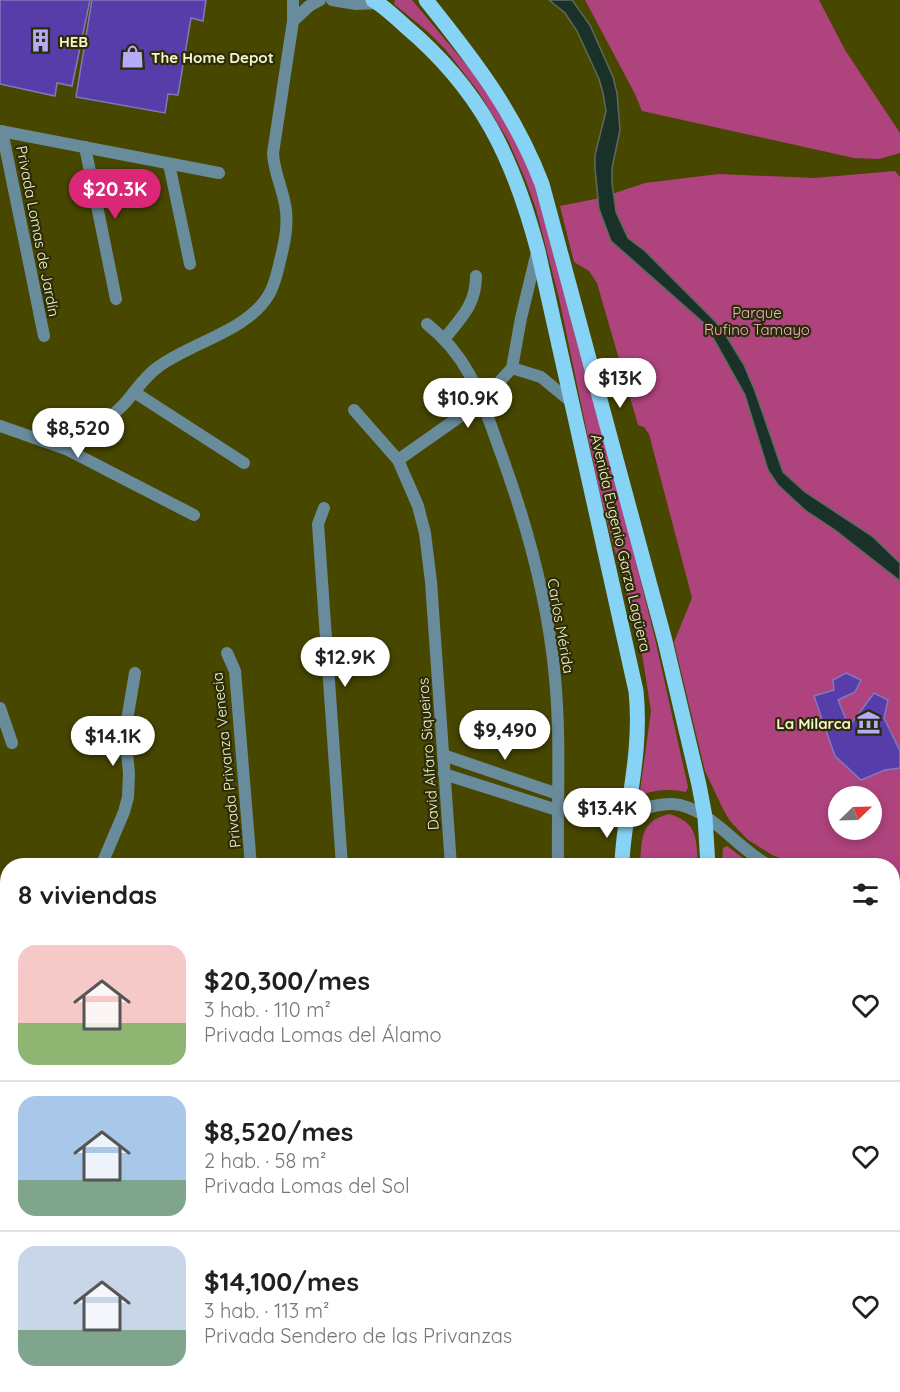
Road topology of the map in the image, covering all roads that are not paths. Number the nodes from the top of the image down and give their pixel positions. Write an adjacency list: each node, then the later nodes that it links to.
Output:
1 (293, 0): 6 (street)
2 (320, 0): 6 (street)
3 (332, 0): 5 (street)
4 (426, 0): 38 (main road, Avenida Eugenio Garza Lagüera)
5 (382, 3): 11 (main road, Avenida Eugenio Garza Lagüera)
6 (293, 21): 19 (street)
7 (1, 131): 8 (street); 16 (street, Privada Lomas de Jardín)
8 (85, 147): 9 (street); 14 (street)
9 (169, 164): 10 (street); 12 (street)
10 (219, 173)
11 (538, 251): 18 (street); 21 (main road, Avenida Eugenio Garza Lagüera)
12 (190, 264)
13 (476, 276): 17 (street)
14 (116, 299)
15 (428, 324): 17 (street, Carlos Mérida)
16 (44, 336)
17 (445, 338): 20 (street, Carlos Mérida)
18 (512, 368): 20 (street); 21 (street)
19 (134, 392): 24 (street); 26 (street)
20 (483, 401): 25 (street); 35 (street, Carlos Mérida)
21 (570, 401): 37 (main road, Avenida Eugenio Garza Lagüera)
22 (354, 410): 25 (street, David Alfaro Siqueiros)
23 (0, 426): 24 (street)
24 (66, 449): 28 (street)
25 (398, 460): 33 (street, David Alfaro Siqueiros)
26 (244, 463)
27 (324, 507): 41 (street)
28 (194, 515)
29 (227, 652): 40 (street, Privada Privanza Venecia)
30 (135, 673): 39 (street)
31 (0, 708): 32 (street)
32 (12, 743)
33 (443, 755): 34 (street, David Alfaro Siqueiros); 35 (street)
34 (444, 774): 36 (street); 42 (street, David Alfaro Siqueiros)
35 (558, 794): 36 (street, Carlos Mérida)
36 (557, 810): 43 (street, Carlos Mérida)
37 (628, 814): 38 (street); 44 (main road, Avenida Eugenio Garza Lagüera)
38 (705, 818): 45 (main road, Avenida Eugenio Garza Lagüera); 46 (street)
39 (104, 858)
40 (250, 858)
41 (341, 858)
42 (450, 858)
43 (558, 858)
44 (623, 858)
45 (708, 858)
46 (759, 858)

